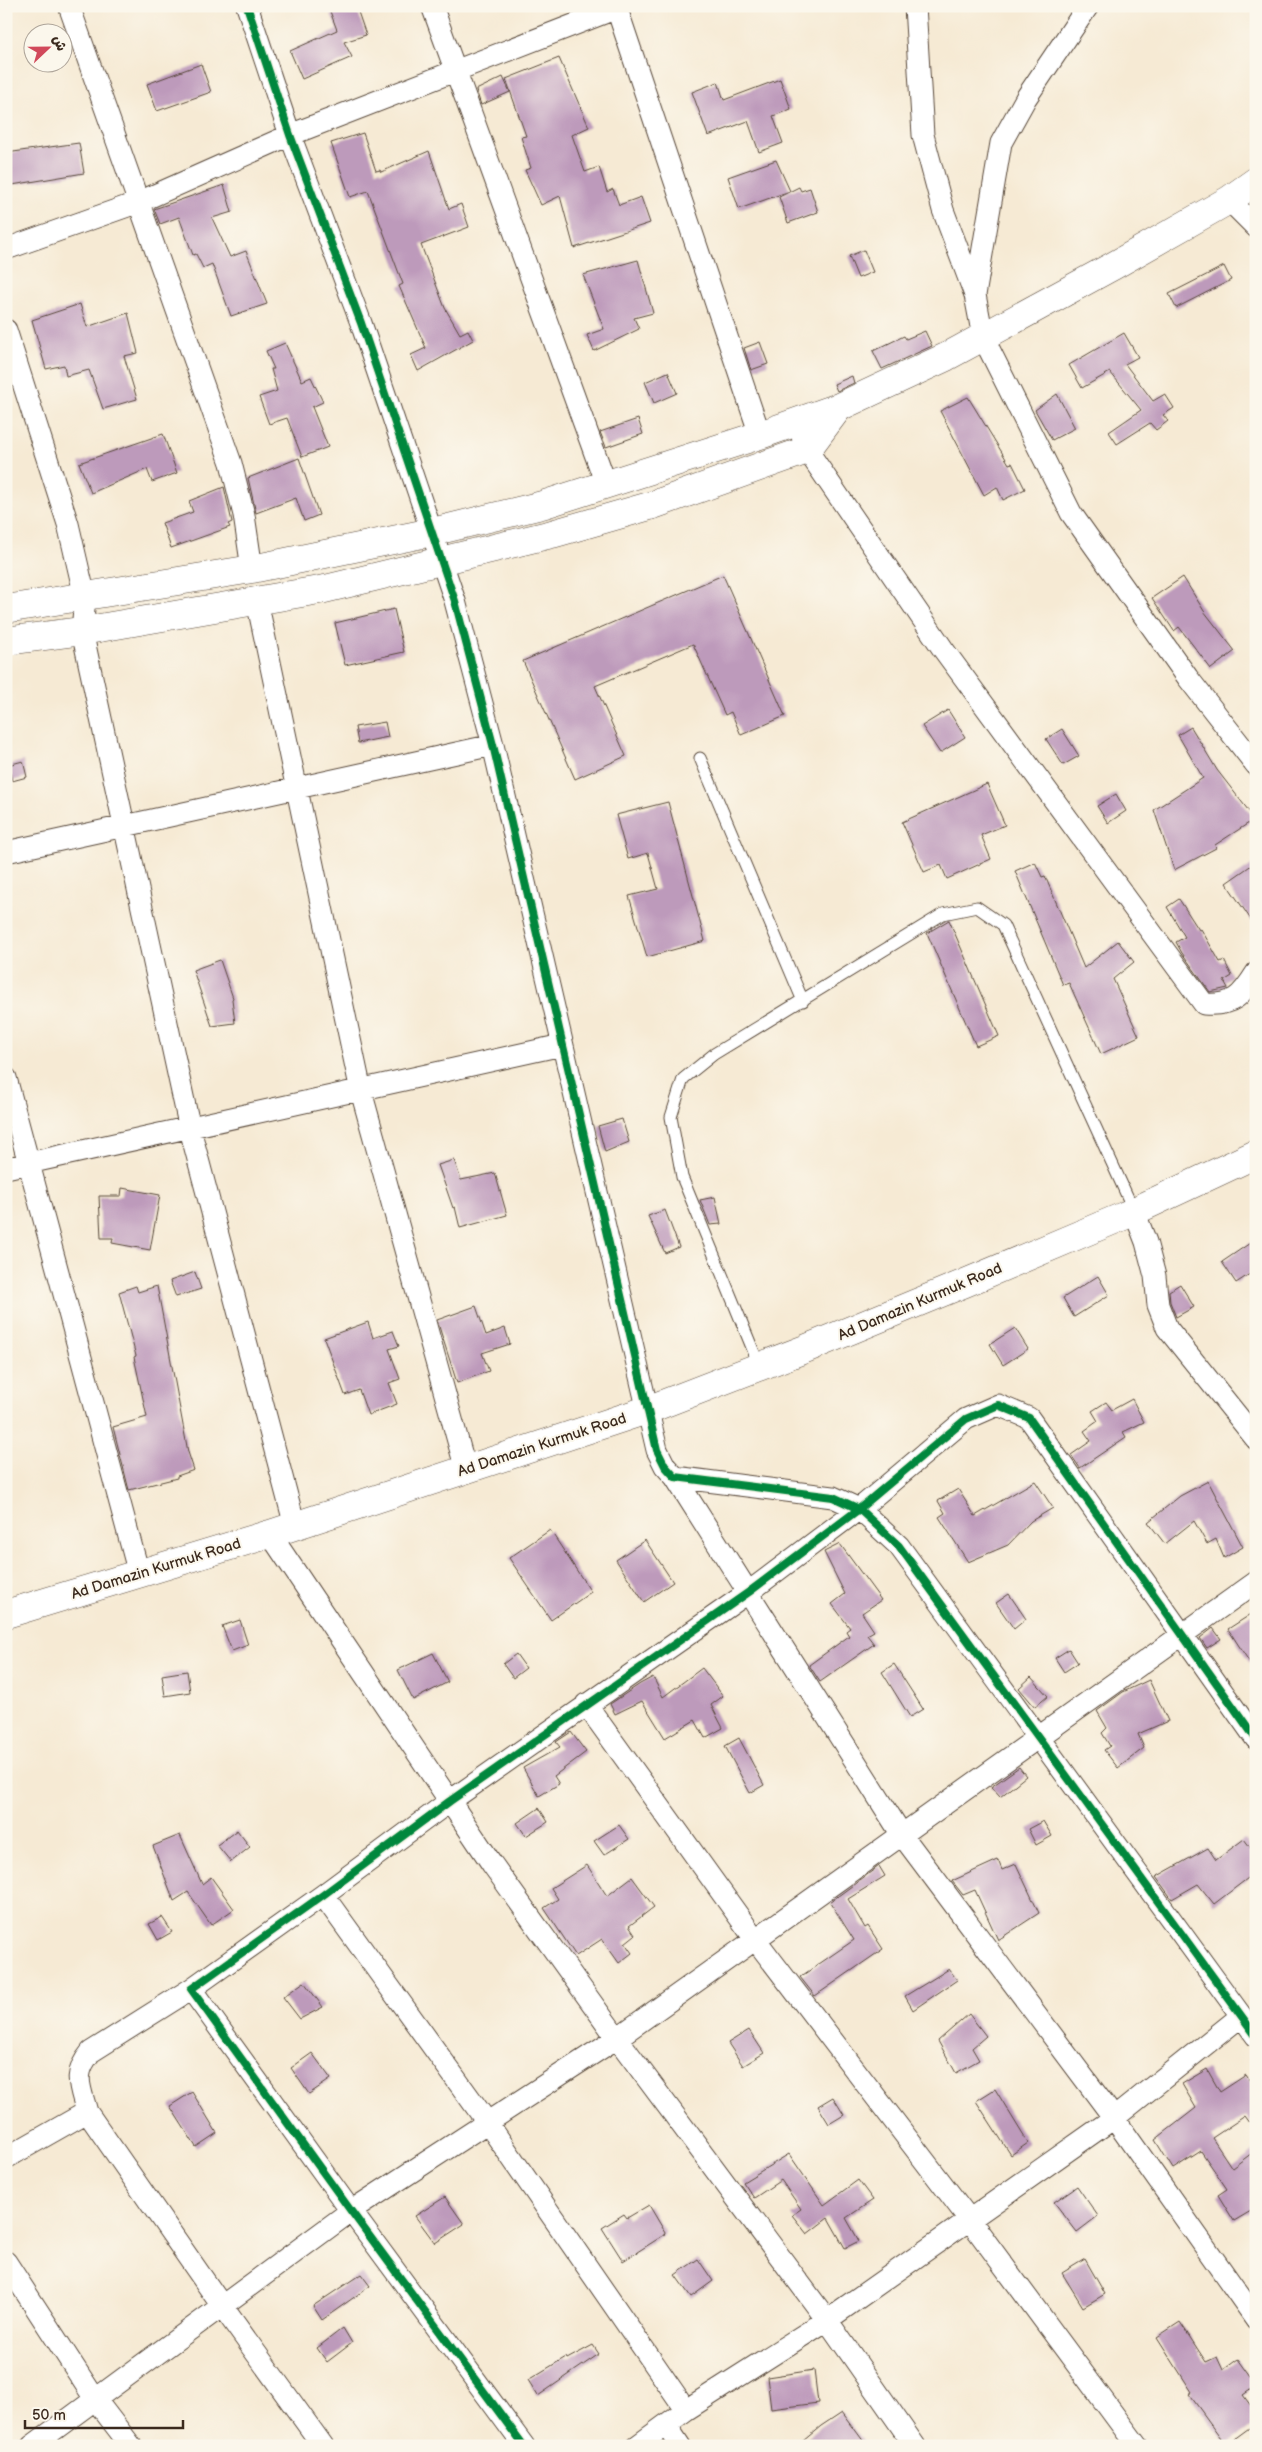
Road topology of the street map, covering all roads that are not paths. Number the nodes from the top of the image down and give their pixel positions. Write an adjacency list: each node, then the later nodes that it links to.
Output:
1 (69, 6): 11 (street)
2 (247, 6): 8 (street)
3 (432, 6): 7 (street)
4 (915, 6): 14 (street)
5 (1088, 6): 14 (street)
6 (617, 7): 7 (street); 19 (street)
7 (456, 71): 8 (street); 21 (street)
8 (290, 135): 11 (street); 22 (street)
9 (1256, 181): 10 (main road)
10 (1228, 200): 12 (street); 16 (main road)
11 (139, 202): 13 (street); 24 (street)
12 (1256, 227)
13 (6, 249)
14 (976, 295): 16 (street)
15 (6, 330): 25 (street)
16 (983, 337): 17 (main road); 32 (street)
17 (839, 407): 18 (main road); 20 (main road)
18 (797, 422): 19 (main road); 20 (street)
19 (760, 435): 21 (main road)
20 (807, 450): 23 (main road); 36 (street)
21 (606, 484): 22 (main road)
22 (432, 532): 23 (street); 24 (main road)
23 (441, 561): 26 (main road); 30 (street)
24 (252, 569): 25 (main road)
25 (85, 596): 27 (main road); 28 (street)
26 (257, 601): 28 (main road); 33 (street)
27 (6, 609)
28 (82, 631): 29 (main road); 34 (street)
29 (6, 641)
30 (493, 745): 33 (street); 38 (street)
31 (700, 758): 37 (lane)
32 (1256, 765)
33 (296, 788): 34 (street); 40 (street)
34 (124, 826): 35 (street); 41 (street)
35 (6, 852)
36 (1256, 973)
37 (803, 1001): 45 (lane); 46 (lane)
38 (562, 1045): 40 (street); 47 (street)
39 (6, 1078): 43 (street)
40 (361, 1090): 41 (street); 49 (street)
41 (190, 1129): 43 (street); 52 (street)
42 (1256, 1154): 45 (main road, Ad Damazin Kurmuk Road)
43 (29, 1163): 44 (street); 53 (street)
44 (6, 1168)
45 (1134, 1211): 46 (main road, Ad Damazin Kurmuk Road); 48 (street)
46 (760, 1366): 47 (main road, Ad Damazin Kurmuk Road)
47 (647, 1410): 49 (main road, Ad Damazin Kurmuk Road); 50 (street)
48 (1256, 1439)
49 (466, 1470): 52 (main road, Ad Damazin Kurmuk Road)
50 (675, 1476): 51 (street); 55 (street)
51 (859, 1509): 55 (street); 57 (street); 59 (street)
52 (283, 1530): 53 (main road, Ad Damazin Kurmuk Road); 61 (street)
53 (140, 1574): 56 (main road, Ad Damazin Kurmuk Road)
54 (1256, 1582): 57 (street)
55 (749, 1592): 58 (street); 62 (street)
56 (6, 1614)
57 (1182, 1635): 59 (street); 60 (street)
58 (586, 1704): 61 (street); 64 (street)
59 (1039, 1737): 62 (street); 66 (street)
60 (1256, 1739)
61 (450, 1801): 63 (street); 68 (street)
62 (902, 1835): 64 (street); 70 (street)
63 (323, 1895): 65 (street); 71 (street)
64 (755, 1939): 68 (street); 74 (street)
65 (191, 1989): 69 (street); 73 (street)
66 (1240, 2017): 67 (street); 70 (street)
67 (1256, 2036)
68 (616, 2038): 71 (street); 78 (street)
69 (87, 2112): 72 (street); 76 (street)
70 (1114, 2118): 74 (street); 77 (street)
71 (487, 2122): 73 (street); 80 (street)
72 (6, 2158)
73 (351, 2211): 76 (street); 85 (street)
74 (968, 2219): 78 (street); 89 (street)
75 (6, 2262): 79 (street)
76 (222, 2306): 79 (street); 84 (street)
77 (1256, 2319)
78 (827, 2320): 80 (street); 88 (street)
79 (95, 2399): 82 (street); 83 (street)
80 (686, 2410): 81 (street)
81 (666, 2426): 86 (street); 87 (street)
82 (32, 2446)
83 (131, 2446)
84 (323, 2446)
85 (524, 2446)
86 (637, 2446)
87 (680, 2446)
88 (915, 2446)
89 (1137, 2446)

